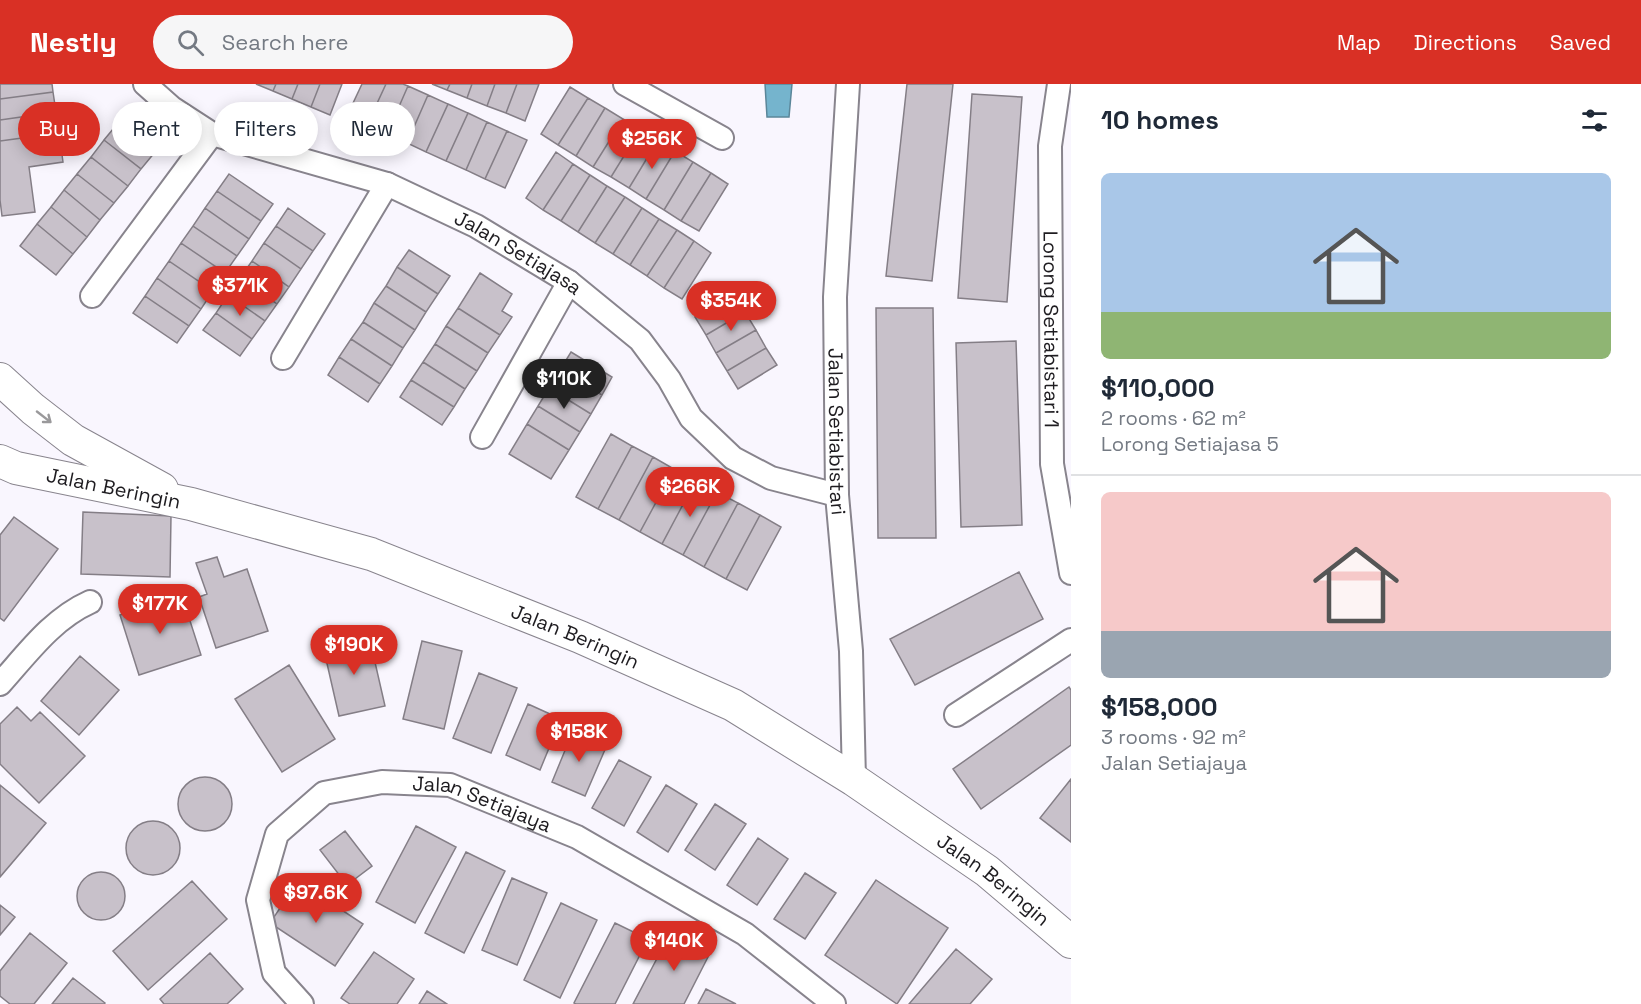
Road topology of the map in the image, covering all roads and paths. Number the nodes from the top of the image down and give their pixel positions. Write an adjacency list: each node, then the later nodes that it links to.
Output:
1 (145, 84): 5 (street, Jalan Setiajasa)
2 (625, 84): 6 (street)
3 (848, 84): 14 (street, Jalan Setiabistari)
4 (1059, 84): 16 (street, Lorong Setiabistari 1)
5 (212, 134): 7 (street, Jalan Setiajasa); 9 (street)
6 (722, 138)
7 (387, 184): 8 (street, Jalan Setiajasa); 10 (street)
8 (569, 282): 12 (street); 14 (street, Jalan Setiajasa)
9 (92, 296)
10 (283, 358)
11 (0, 379): 15 (street, one-way to 15)
12 (482, 437)
13 (5, 466): 15 (street, Jalan Beringin)
14 (837, 495): 21 (street, Jalan Setiabistari)
15 (191, 504): 21 (street, Jalan Beringin)
16 (1071, 573)
17 (90, 602): 19 (street)
18 (1071, 640): 20 (street)
19 (0, 684)
20 (956, 715)
21 (854, 780): 22 (street, Jalan Beringin)
22 (1071, 942)
23 (302, 1004): 24 (street, Jalan Setiajaya)
24 (834, 1004)

